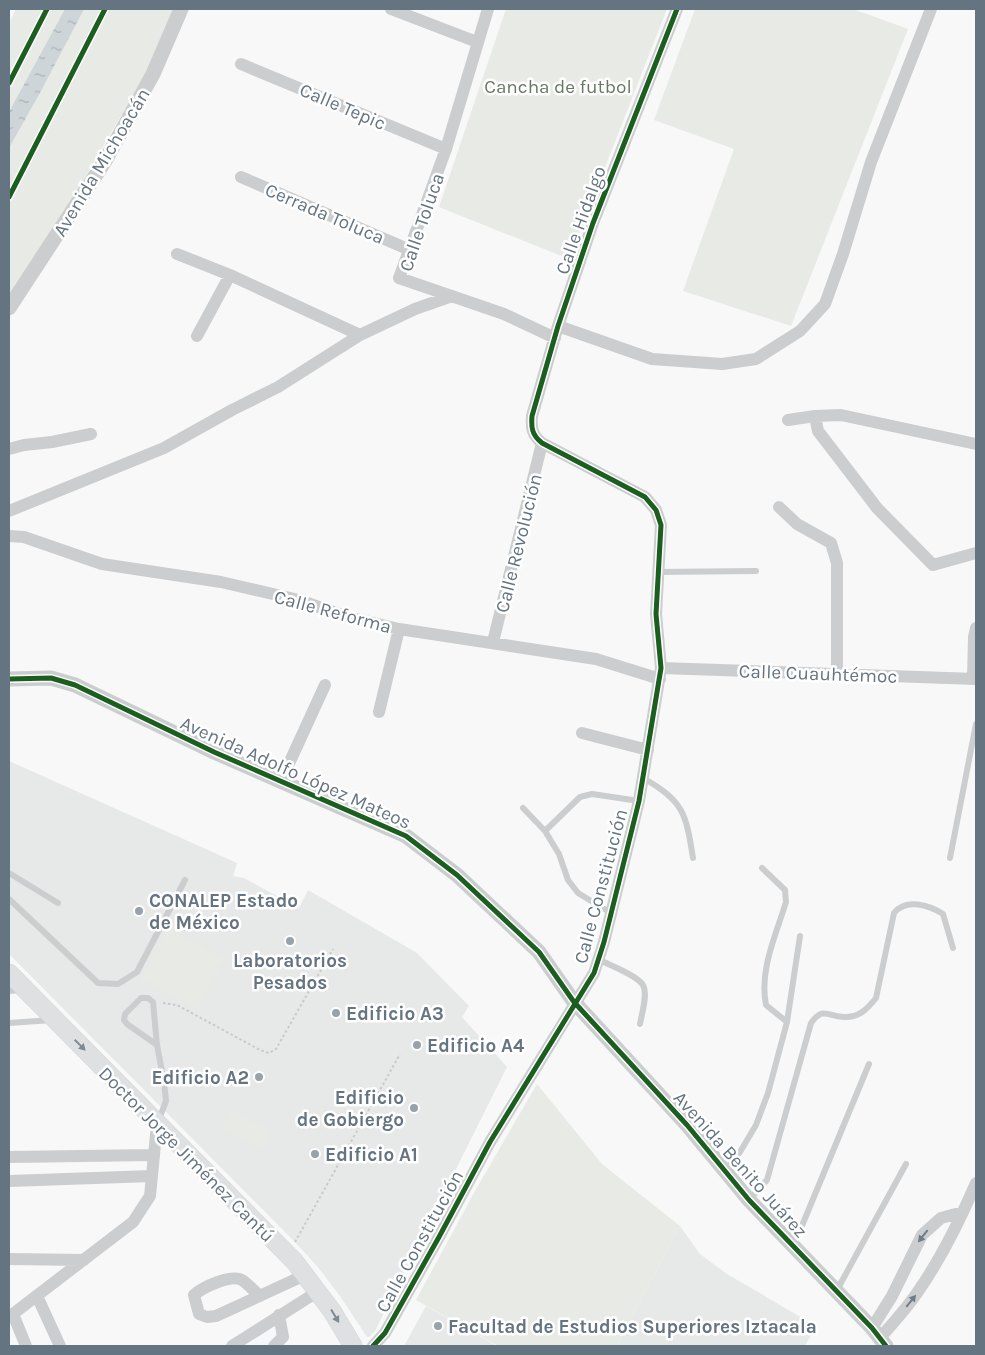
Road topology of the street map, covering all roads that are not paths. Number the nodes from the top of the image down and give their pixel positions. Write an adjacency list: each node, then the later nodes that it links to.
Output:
1 (181, 9): 14 (street, Avenida Michoacán)
2 (391, 9): 6 (street)
3 (488, 9): 6 (street, Calle Toluca)
4 (677, 9): 15 (street, Calle Hidalgo)
5 (931, 9): 15 (street, Calle Toluca)
6 (478, 42): 8 (street, Calle Toluca)
7 (241, 64): 8 (street, Calle Tepic)
8 (446, 149): 10 (street, Calle Toluca)
9 (241, 177): 10 (street, Cerrada Toluca)
10 (410, 250): 13 (street, Calle Toluca)
11 (177, 254): 12 (street)
12 (230, 275): 16 (street); 17 (street)
13 (452, 296): 15 (street, Calle Toluca); 16 (street)
14 (9, 308)
15 (556, 332): 21 (street, Calle Hidalgo)
16 (360, 335): 25 (street)
17 (197, 336)
18 (815, 416): 19 (street); 22 (street); 27 (street)
19 (788, 420)
20 (90, 434): 23 (street)
21 (542, 442): 29 (street, Calle Constitución); 32 (street, Calle Revolución)
22 (976, 444)
23 (9, 449)
24 (779, 507): 34 (street)
25 (9, 511)
26 (9, 536): 31 (street, Calle Reforma)
27 (976, 553)
28 (756, 571): 29 (lane)
29 (658, 572): 33 (street, Calle Constitución)
30 (976, 628): 35 (street)
31 (399, 629): 32 (street, Calle Reforma); 38 (street)
32 (493, 642): 33 (street, Calle Reforma)
33 (660, 673): 34 (street, Calle Cuauhtémoc); 41 (street, Calle Constitución)
34 (837, 674): 35 (street, Calle Cuauhtémoc)
35 (975, 678)
36 (9, 679): 43 (street, Avenida Adolfo López Mateos)
37 (326, 685): 43 (street)
38 (379, 712)
39 (976, 724): 48 (lane)
40 (582, 733): 41 (street)
41 (648, 750): 42 (street, Calle Constitución)
42 (643, 778): 44 (street, Calle Constitución); 47 (lane)
43 (281, 781): 60 (street, Avenida Adolfo López Mateos)
44 (639, 801): 46 (lane); 54 (street, Calle Constitución)
45 (523, 808): 46 (lane)
46 (545, 831): 54 (lane)
47 (693, 858)
48 (950, 858)
49 (762, 868): 62 (lane)
50 (9, 873): 53 (lane)
51 (184, 880): 52 (lane)
52 (9, 899)
53 (58, 903)
54 (611, 914): 57 (street, Calle Constitución)
55 (800, 936): 62 (lane)
56 (952, 948): 75 (lane)
57 (598, 960): 60 (street, Calle Constitución); 64 (lane)
58 (9, 973): 59 (main road, Doctor Jorge Jiménez Cantú)
59 (17, 990): 61 (main road, Doctor Jorge Jiménez Cantú)
60 (574, 1002): 71 (street, Avenida Benito Juárez); 93 (street, Calle Constitución)
61 (55, 1020): 63 (lane); 67 (main road, Doctor Jorge Jiménez Cantú, one-way to 67)
62 (787, 1022): 71 (lane)
63 (9, 1023)
64 (640, 1024)
65 (157, 1045): 65 (lane); 67 (lane)
66 (870, 1064): 77 (lane)
67 (157, 1124): 68 (street); 80 (main road, Doctor Jorge Jiménez Cantú)
68 (153, 1155): 69 (street); 72 (street)
69 (9, 1157)
70 (906, 1164): 81 (lane)
71 (725, 1171): 75 (street, Avenida Benito Juárez)
72 (152, 1176): 73 (street); 79 (street)
73 (9, 1181)
74 (976, 1184): 76 (street)
75 (749, 1200): 77 (street, Avenida Benito Juárez)
76 (964, 1212): 87 (street, one-way to 76); 87 (street, one-way to 87)
77 (794, 1246): 81 (street, Avenida Benito Juárez)
78 (9, 1259): 79 (street)
79 (84, 1260): 83 (street)
80 (305, 1275): 82 (main road, Doctor Jorge Jiménez Cantú); 84 (street)
81 (836, 1291): 87 (street, Avenida Benito Juárez)
82 (317, 1292): 86 (street); 92 (main road, Doctor Jorge Jiménez Cantú, one-way to 92)
83 (37, 1296): 85 (street); 89 (street)
84 (260, 1296): 84 (street)
85 (11, 1316): 88 (street)
86 (279, 1316): 90 (street); 91 (street)
87 (879, 1338)
88 (26, 1346)
89 (60, 1346)
90 (232, 1346)
91 (274, 1346)
92 (352, 1346)
93 (373, 1346)

